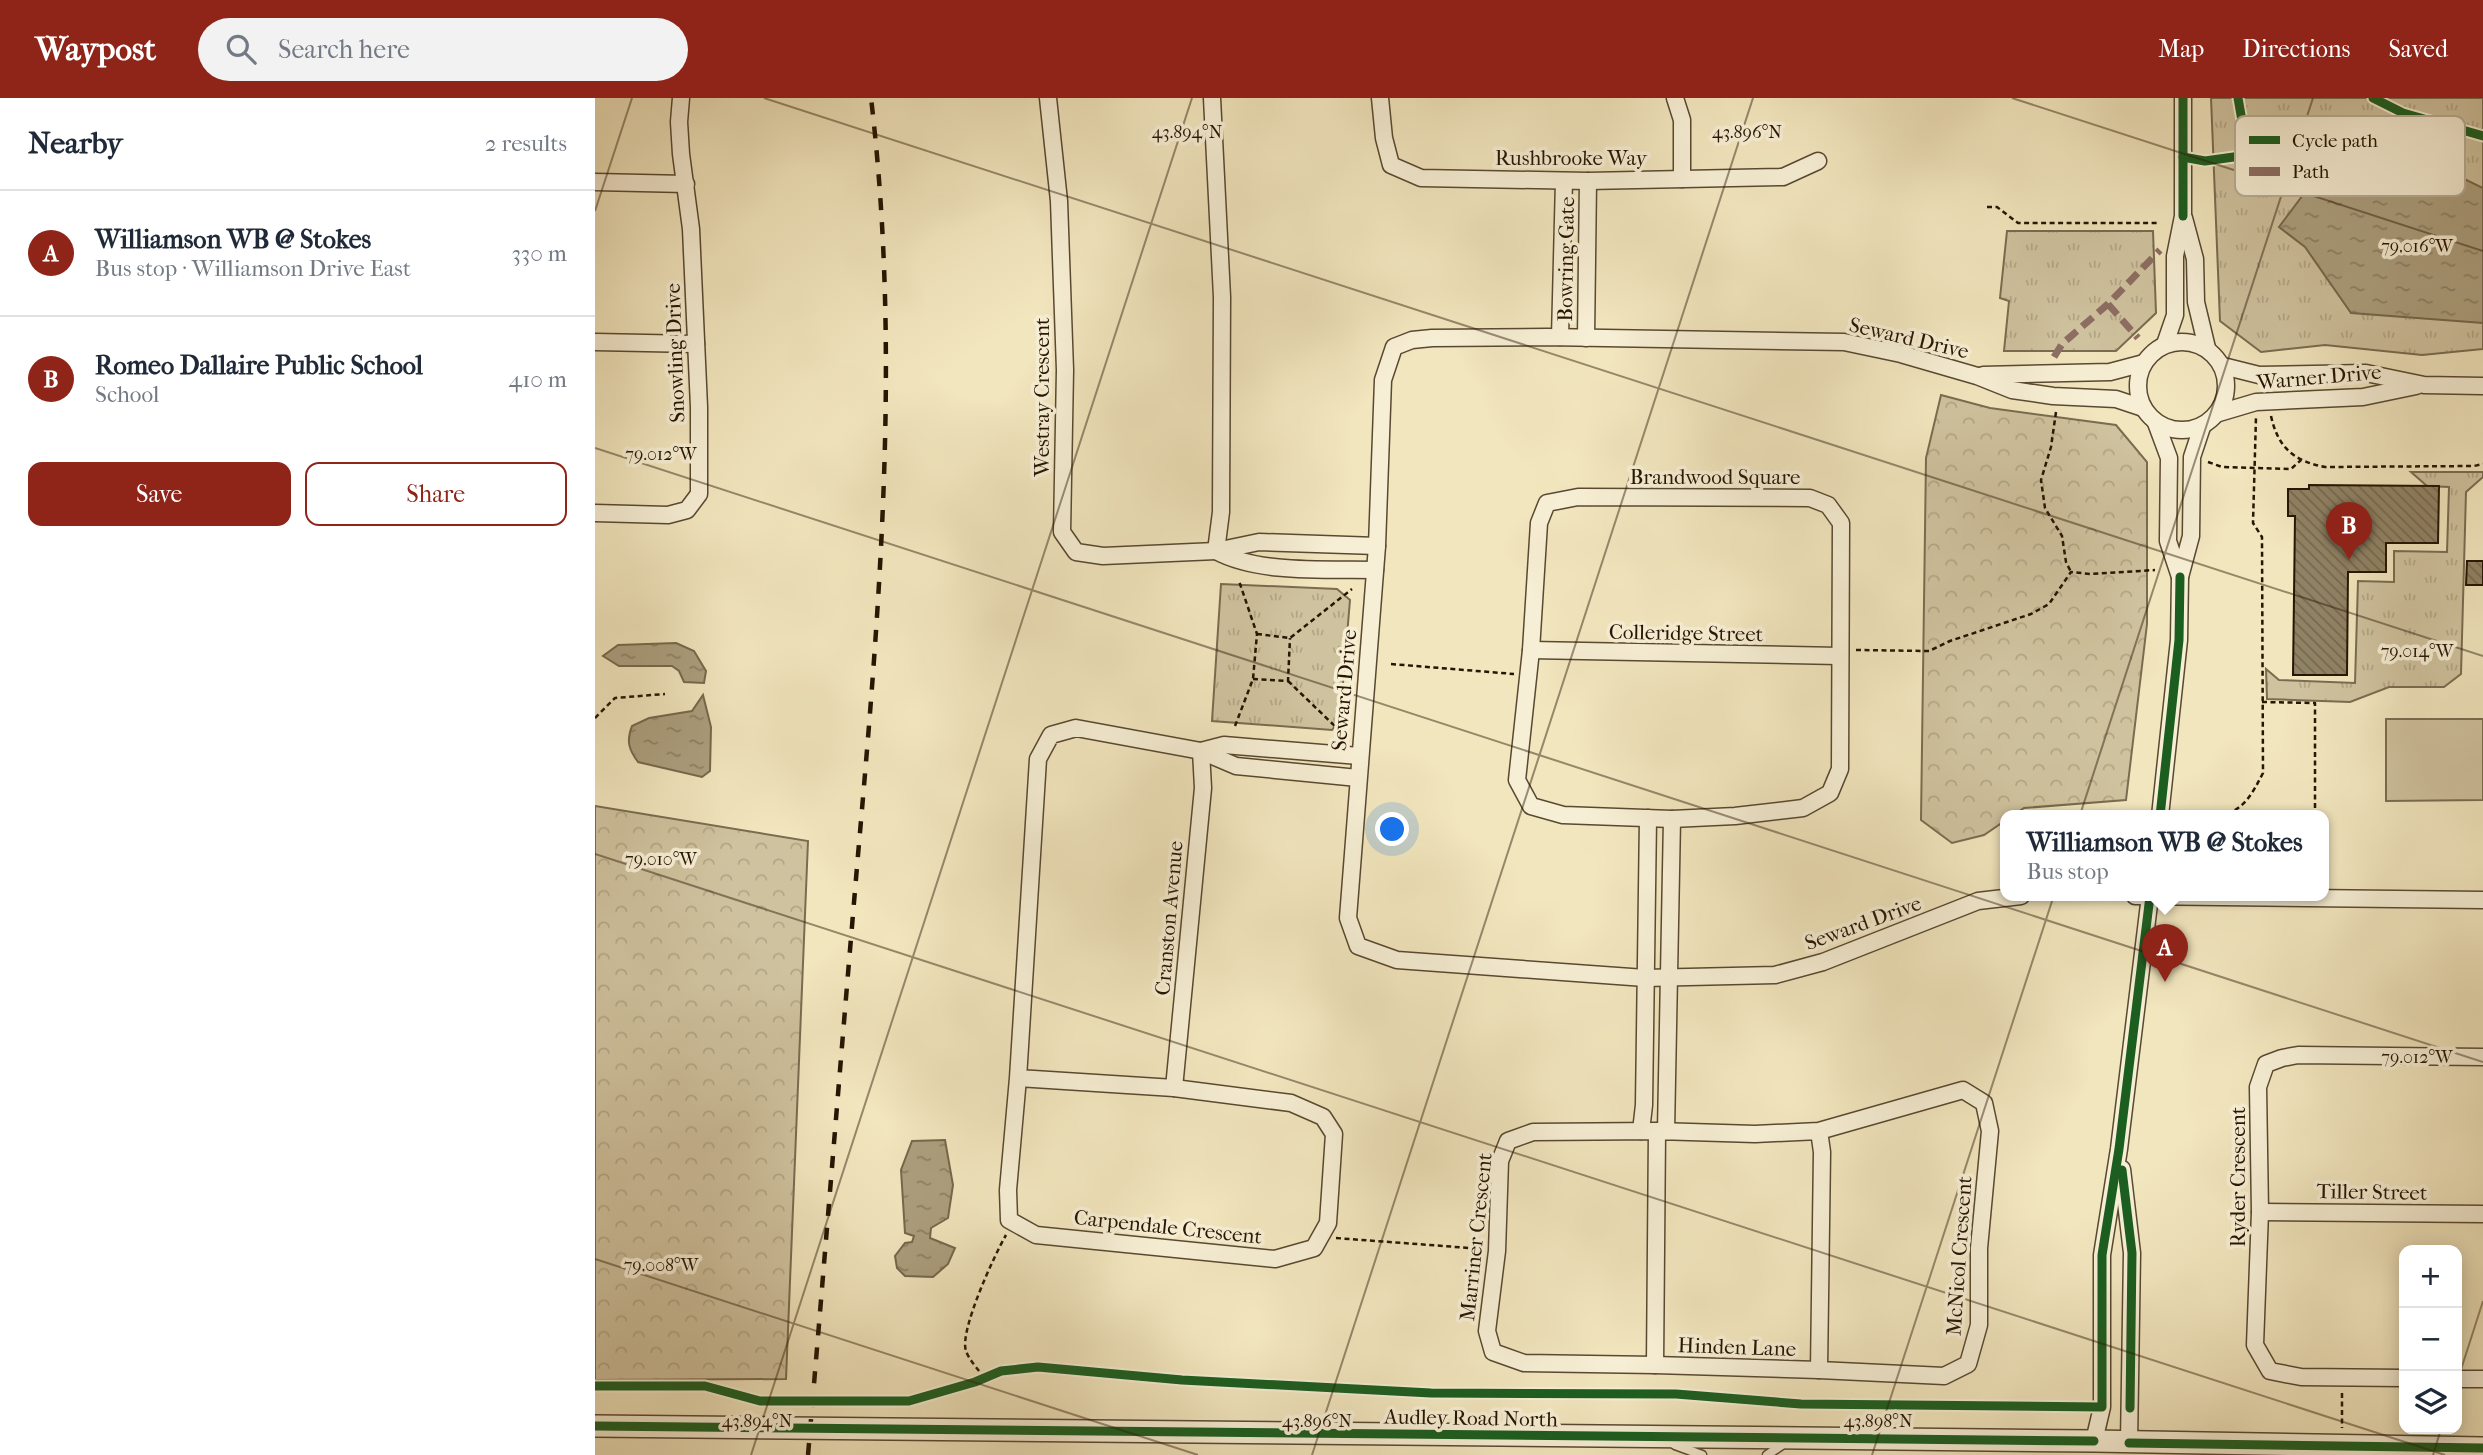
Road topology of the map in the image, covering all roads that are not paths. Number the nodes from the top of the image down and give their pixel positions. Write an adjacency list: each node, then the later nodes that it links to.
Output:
1 (681, 98): 12 (street, Snowling Drive)
2 (1048, 98): 31 (street, Westray Crescent)
3 (1212, 98): 31 (street)
4 (1380, 98): 9 (street, Rushbrooke Way)
5 (1675, 98): 8 (street)
6 (2183, 98): 13 (street)
7 (1818, 162): 8 (street, Rushbrooke Way)
8 (1682, 179): 10 (street, Rushbrooke Way)
9 (1564, 181): 10 (street, Rushbrooke Way); 14 (street, Bowring Gate)
10 (1588, 181): 15 (street, Bowring Gate)
11 (595, 182): 12 (street)
12 (686, 184): 17 (street, Snowling Drive)
13 (2183, 216): 18 (street); 19 (street)
14 (1560, 337): 15 (street, Seward Drive); 30 (street, Seward Drive)
15 (1586, 338): 22 (street, Seward Drive)
16 (595, 342): 17 (street)
17 (696, 344): 29 (street, Snowling Drive)
18 (2165, 344): 19 (street); 20 (street)
19 (2207, 348): 21 (street)
20 (2144, 363): 22 (street, Seward Drive); 25 (street)
21 (2223, 366): 23 (street, Warner Drive); 26 (street)
22 (1977, 376): 25 (street, Seward Drive)
23 (2424, 385): 24 (street, Warner Drive); 26 (street, Warner Drive)
24 (2483, 386)
25 (2143, 408): 27 (street)
26 (2219, 414): 28 (street)
27 (2156, 423): 28 (street); 33 (street)
28 (2203, 427): 33 (street)
29 (595, 513)
30 (1377, 545): 31 (street, Westray Crescent); 32 (street, Seward Drive)
31 (1216, 551): 32 (street, Westray Crescent)
32 (1375, 570): 37 (street, Seward Drive)
33 (2180, 577): 39 (street)
34 (1531, 650): 35 (street, Colleridge Street); 35 (street, Brandwood Square); 40 (street, Brandwood Square)
35 (1839, 653): 41 (street, Brandwood Square)
36 (1201, 751): 37 (street); 38 (street); 49 (street); 50 (street, Cranston Avenue)
37 (1359, 756): 38 (street, Seward Drive)
38 (1358, 778): 47 (street, Seward Drive)
39 (2161, 810)
40 (1648, 818): 41 (street, Brandwood Square); 47 (street)
41 (1672, 819): 46 (street)
42 (2000, 898): 46 (street, Seward Drive)
43 (2329, 898): 44 (street)
44 (2483, 900)
45 (2149, 901): 53 (street)
46 (1669, 976): 47 (street, Seward Drive); 51 (street)
47 (1645, 978): 51 (street)
48 (2483, 1057): 54 (street, Ryder Crescent)
49 (1019, 1078): 50 (street); 50 (street, Carpendale Crescent)
50 (1174, 1088)
51 (1655, 1131): 52 (street, McNicol Crescent); 56 (street); 56 (street, Marriner Crescent)
52 (1819, 1131): 57 (street); 57 (street, McNicol Crescent)
53 (2119, 1149): 64 (street); 66 (street)
54 (2260, 1212): 55 (street, Tiller Street); 58 (street, Ryder Crescent)
55 (2483, 1214)
56 (1654, 1365): 57 (street, Hinden Lane)
57 (1819, 1370)
58 (2399, 1378)
59 (2462, 1379): 60 (street)
60 (2483, 1379)
61 (595, 1426): 62 (street, Audley Road North)
62 (1653, 1437): 63 (street, Audley Road North); 67 (lane)
63 (1792, 1439): 64 (street, Audley Road North); 68 (lane)
64 (2094, 1448): 66 (street, Audley Road North)
65 (2483, 1448): 66 (street, Audley Road North)
66 (2129, 1449)
67 (1702, 1455)
68 (1767, 1455)

